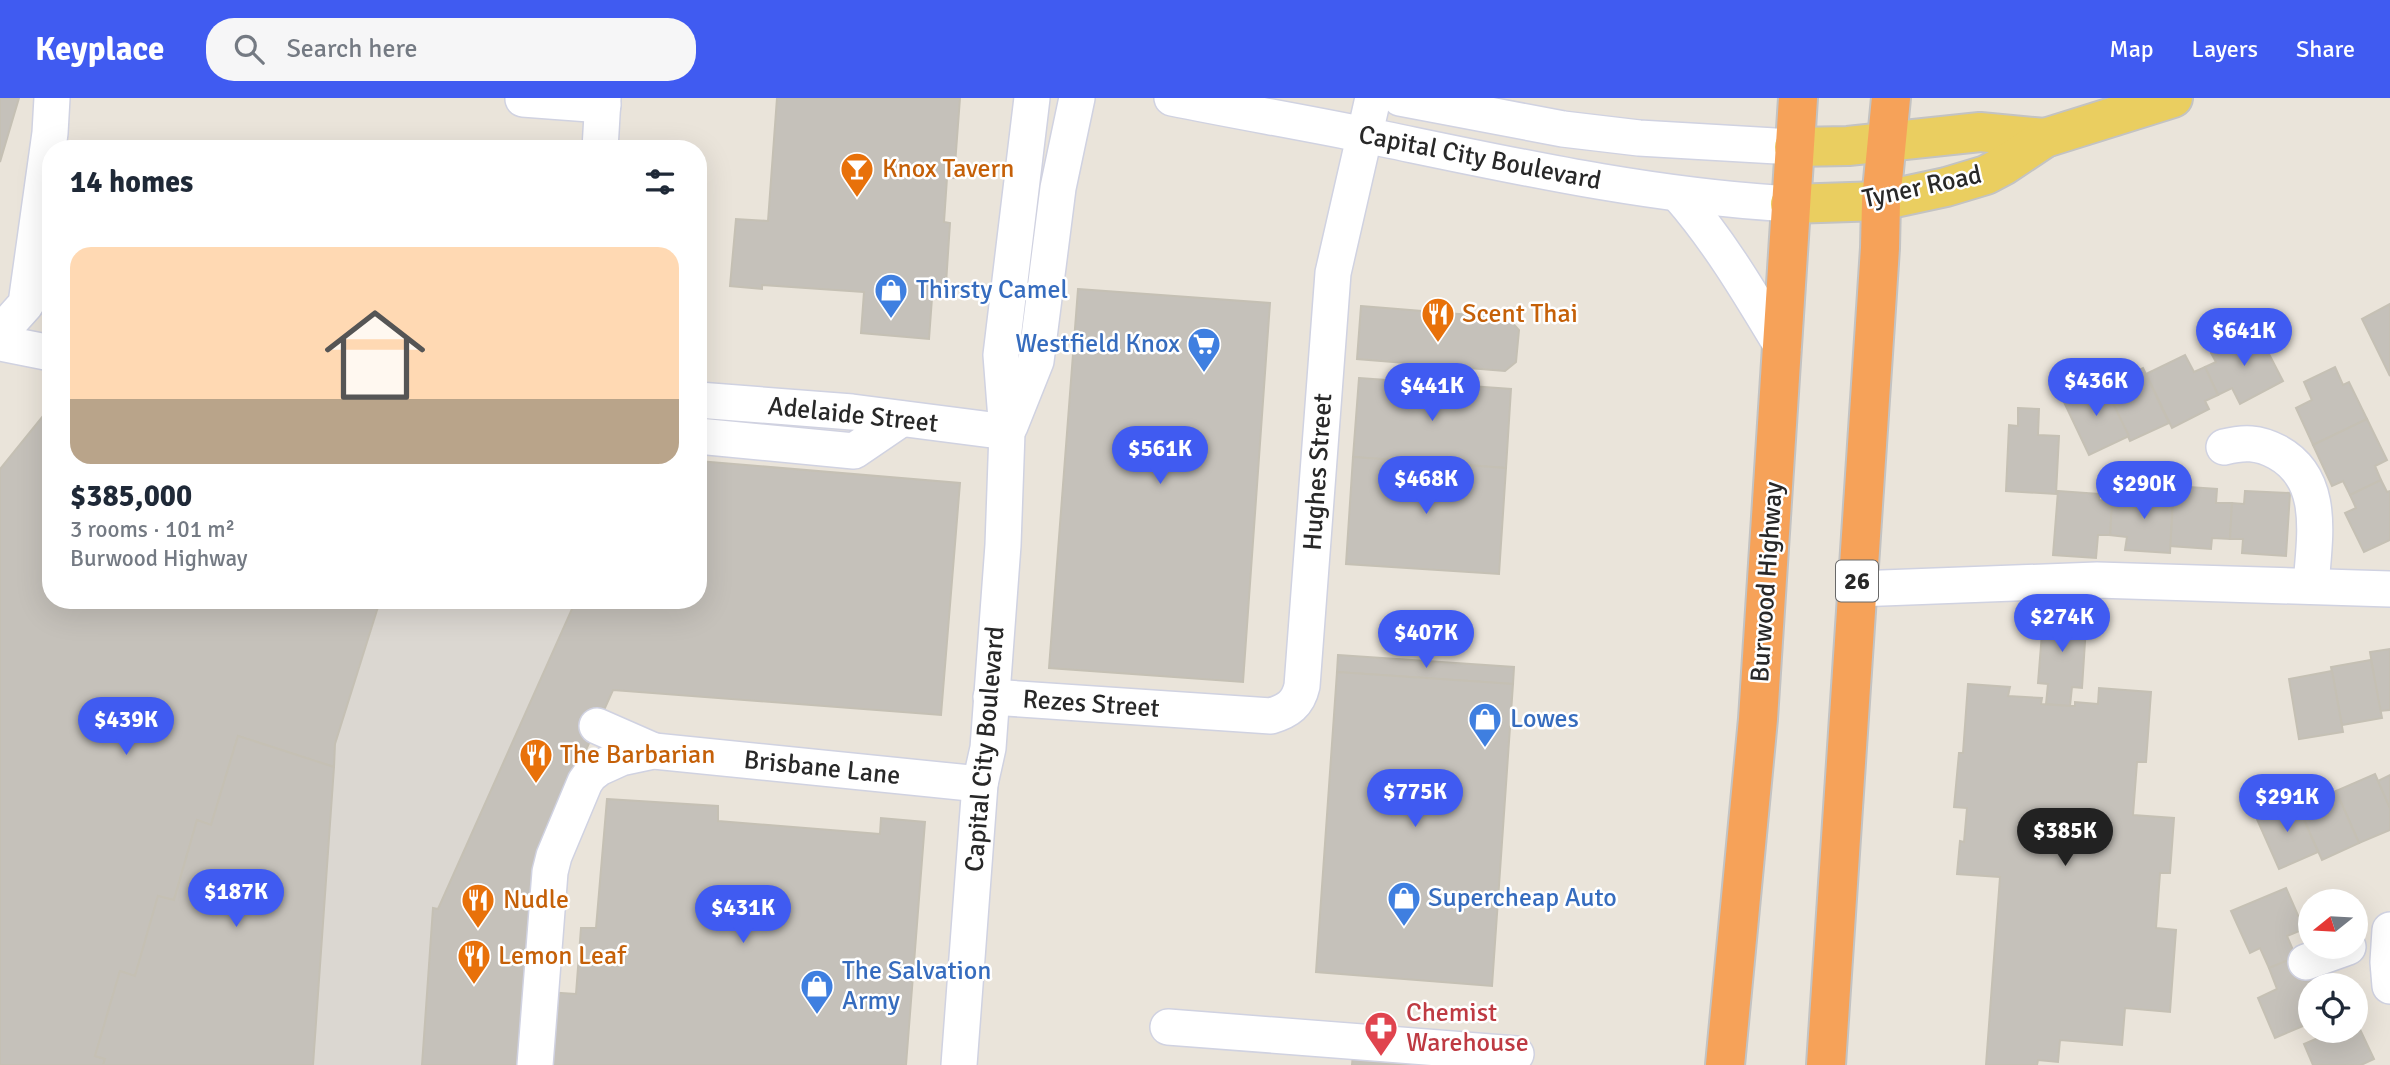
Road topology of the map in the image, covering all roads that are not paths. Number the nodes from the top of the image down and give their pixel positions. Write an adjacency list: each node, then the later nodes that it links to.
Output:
1 (52, 98): 14 (street)
2 (1032, 98): 28 (street, Capital City Boulevard)
3 (1077, 98): 28 (street, Capital City Boulevard)
4 (1172, 98): 12 (street, Capital City Boulevard)
5 (1373, 98): 12 (street)
6 (1401, 98): 17 (street, Capital City Boulevard)
7 (1798, 98): 17 (highway, Burwood Highway)
8 (1891, 98): 16 (highway, 26)
9 (2173, 98): 13 (main road, Tyner Road)
10 (523, 99): 11 (street)
11 (603, 102): 15 (street)
12 (1364, 135): 19 (street, Capital City Boulevard); 35 (street, Hughes Street)
13 (2045, 138): 16 (main road, Tyner Road); 20 (main road, Tyner Road)
14 (49, 140)
15 (601, 140)
16 (1887, 142): 17 (main road, Tyner Road); 20 (highway, 26)
17 (1794, 147): 21 (highway, Burwood Highway)
18 (42, 190): 22 (street)
19 (1679, 195): 21 (street, Capital City Boulevard); 24 (street)
20 (1881, 201): 21 (main road, Tyner Road); 32 (highway, 26)
21 (1790, 204): 24 (highway, Burwood Highway)
22 (0, 333)
23 (0, 343): 25 (street)
24 (1783, 348): 48 (highway, Burwood Highway)
25 (42, 352)
26 (707, 401): 27 (street, Adelaide Street)
27 (901, 419): 28 (street, Adelaide Street); 29 (street)
28 (1007, 432): 34 (street, Capital City Boulevard)
29 (707, 437)
30 (2224, 447): 31 (street)
31 (2311, 586): 32 (street); 33 (street)
32 (1856, 589): 49 (highway, 26)
33 (2390, 589)
34 (992, 697): 35 (street, Rezes Street); 38 (street, Capital City Boulevard)
35 (1191, 710)
36 (597, 726): 37 (street)
37 (654, 751): 38 (street, Brisbane Lane); 46 (street, Brisbane Lane)
38 (980, 783): 47 (street, Capital City Boulevard)
39 (2390, 931): 40 (street); 43 (street)
40 (2368, 939)
41 (2314, 959): 42 (street)
42 (2306, 962)
43 (2390, 986)
44 (1168, 1027): 45 (street)
45 (1516, 1054)
46 (535, 1065)
47 (960, 1065)
48 (1725, 1065)
49 (1826, 1065)

